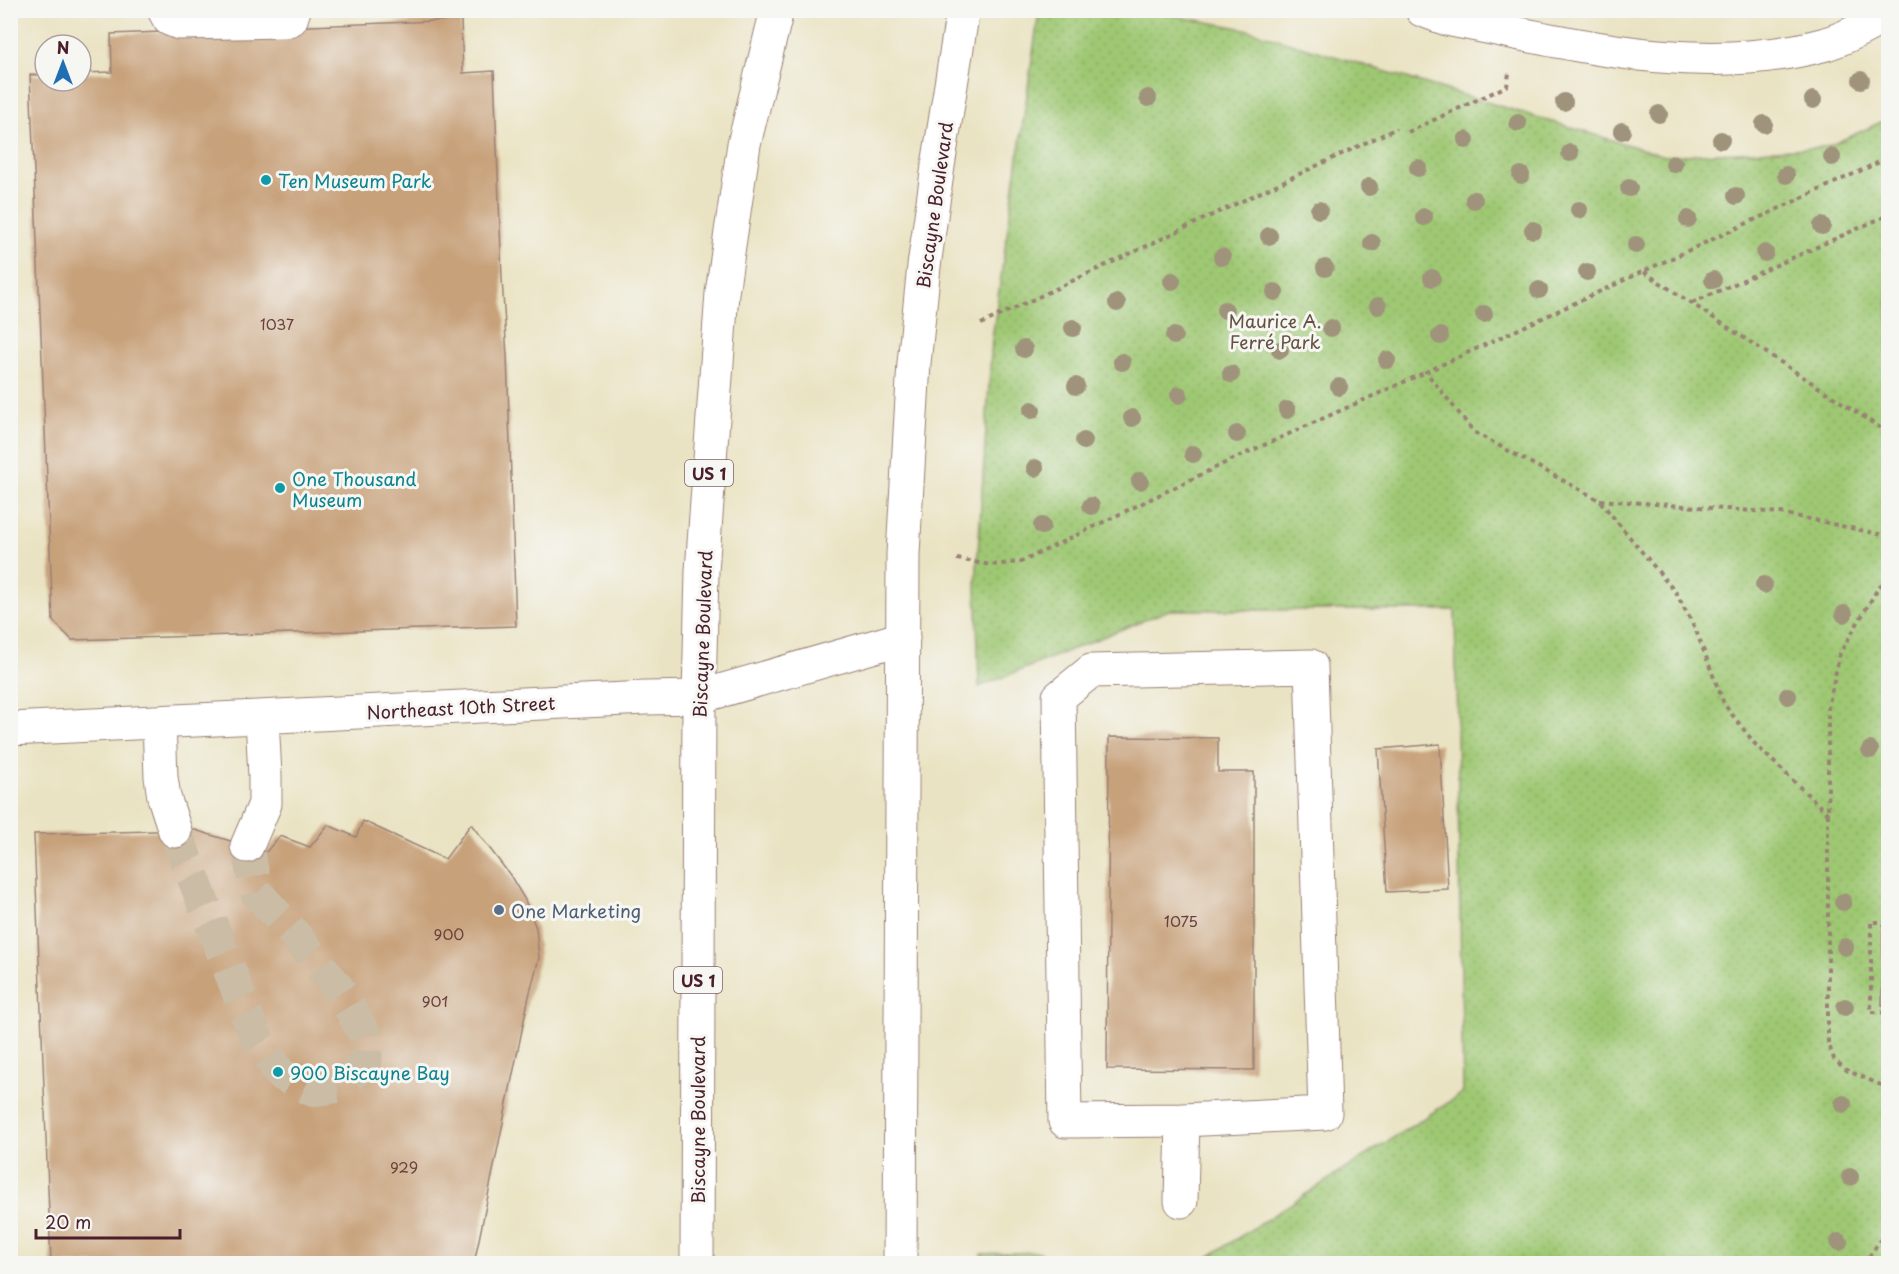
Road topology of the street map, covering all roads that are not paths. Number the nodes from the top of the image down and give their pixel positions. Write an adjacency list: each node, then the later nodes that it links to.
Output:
1 (164, 10): 2 (main road)
2 (294, 10)
3 (777, 10): 8 (main road, Biscayne Boulevard / US 1)
4 (963, 10): 7 (main road, Biscayne Boulevard)
5 (1422, 10): 6 (main road)
6 (1888, 15)
7 (903, 638): 8 (main road, Northeast 10th Street); 17 (main road, Biscayne Boulevard)
8 (699, 697): 9 (main road, Northeast 10th Street); 16 (main road, Biscayne Boulevard / US 1)
9 (262, 718): 10 (main road, Northeast 10th Street); 13 (main road)
10 (159, 722): 11 (main road, Northeast 10th Street); 12 (main road)
11 (10, 729)
12 (175, 831)
13 (247, 846)
14 (1183, 1120): 14 (main road); 15 (main road)
15 (1181, 1201)
16 (697, 1263)
17 (900, 1263)

